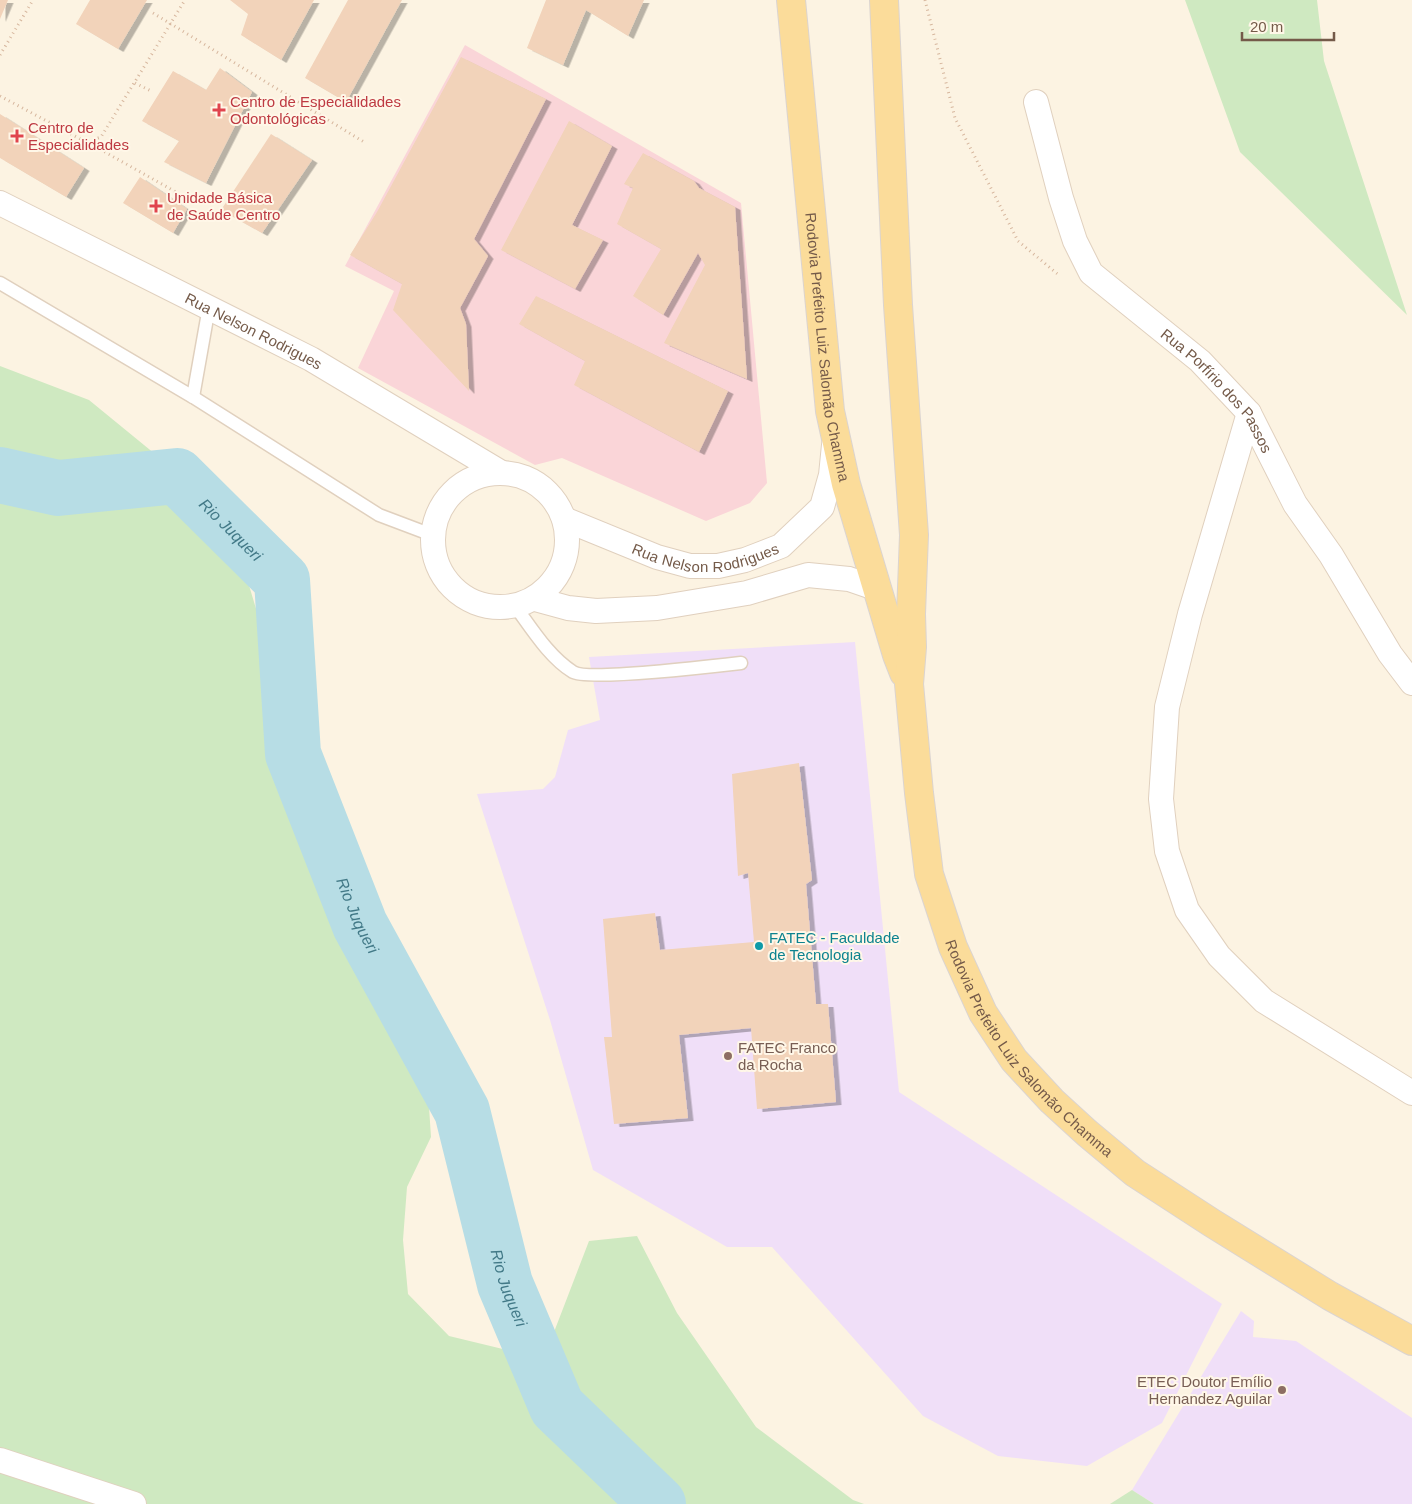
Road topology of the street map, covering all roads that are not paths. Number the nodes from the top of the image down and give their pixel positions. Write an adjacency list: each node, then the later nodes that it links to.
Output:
1 (792, 0): 9 (main road, Rodovia Prefeito Luiz Salomão Chamma)
2 (884, 0): 17 (main road, Rodovia Prefeito Luiz Salomão Chamma)
3 (1036, 102): 8 (street, Rua Porfírio dos Passos)
4 (0, 203): 6 (street, Rua Nelson Rodrigues)
5 (0, 284): 7 (lane)
6 (209, 307): 7 (lane); 10 (street, Rua Nelson Rodrigues)
7 (193, 397): 12 (lane)
8 (1249, 413): 16 (street, Rua Porfírio dos Passos); 18 (street)
9 (835, 433): 11 (street, Rua Nelson Rodrigues); 13 (main road, Rodovia Prefeito Luiz Salomão Chamma)
10 (500, 472): 11 (street); 12 (street)
11 (564, 519): 14 (street)
12 (432, 535): 14 (street)
13 (878, 589): 14 (street); 17 (main road, Rodovia Prefeito Luiz Salomão Chamma)
14 (525, 603): 15 (lane)
15 (741, 664)
16 (1412, 683)
17 (909, 684): 19 (main road, Rodovia Prefeito Luiz Salomão Chamma)
18 (1412, 1092)
19 (1330, 1296): 20 (main road, Rodovia Prefeito Luiz Salomão Chamma); 21 (main road, Rodovia Prefeito Luiz Salomão Chamma)
20 (1412, 1341)
21 (1412, 1352)
22 (0, 1460): 23 (street)
23 (134, 1504)

